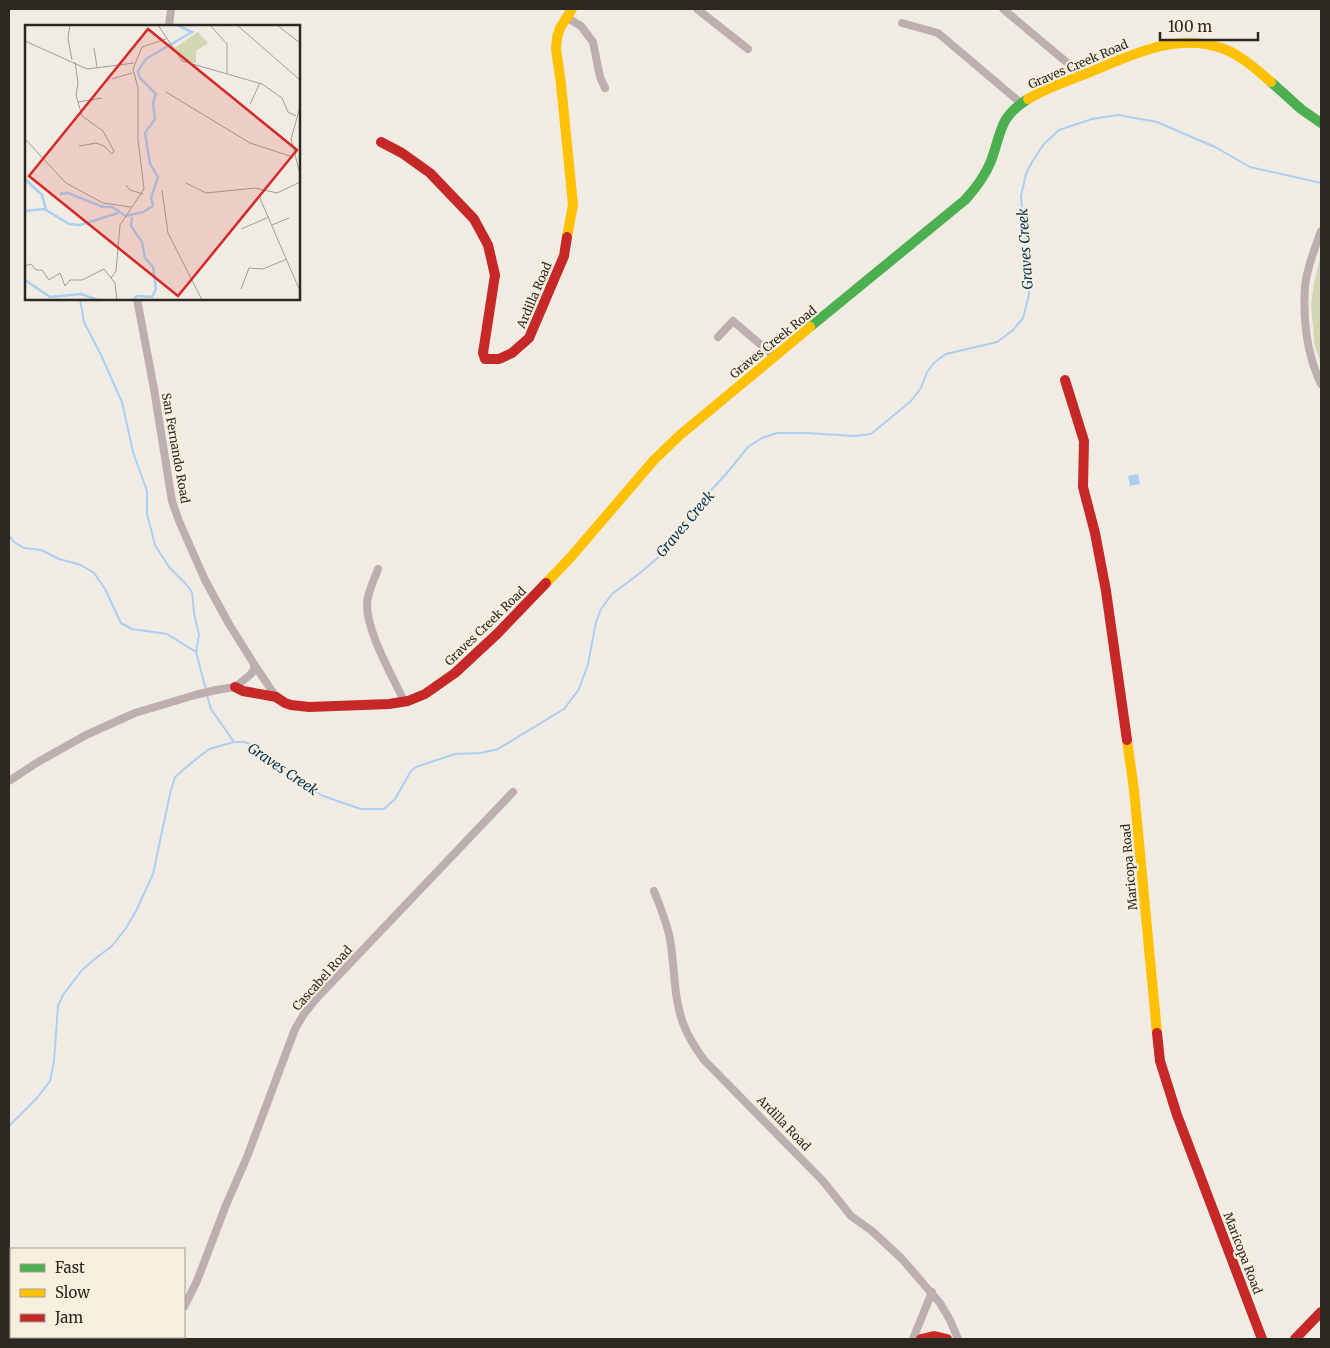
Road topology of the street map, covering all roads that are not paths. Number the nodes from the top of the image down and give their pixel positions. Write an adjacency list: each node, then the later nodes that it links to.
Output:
1 (171, 9): 6 (street)
2 (697, 9): 7 (street)
3 (1004, 9): 8 (street)
4 (569, 13): 9 (street); 12 (street, Ardilla Road)
5 (902, 23): 10 (street)
6 (170, 25)
7 (748, 48)
8 (1083, 76): 10 (street, Graves Creek Road); 11 (street, Graves Creek Road)
9 (605, 88)
10 (1022, 104): 16 (street, Graves Creek Road)
11 (1321, 123)
12 (381, 142)
13 (1321, 231): 18 (street)
14 (137, 300): 20 (street, San Fernando Road)
15 (718, 337): 16 (street)
16 (774, 356): 23 (street, Graves Creek Road)
17 (1065, 380): 34 (street, Maricopa Road)
18 (1321, 384)
19 (378, 569): 23 (street)
20 (254, 664): 21 (street); 22 (street, San Fernando Road)
21 (235, 687): 22 (street, Graves Creek Road); 24 (street, Graves Creek Road)
22 (276, 697): 23 (street, Graves Creek Road)
23 (404, 701)
24 (9, 781)
25 (513, 792): 28 (street, Cascabel Road)
26 (654, 891): 27 (street, Ardilla Road)
27 (932, 1292): 30 (street); 33 (street, Ardilla Road)
28 (185, 1305)
29 (1321, 1312): 35 (street)
30 (913, 1339)
31 (921, 1339): 32 (street)
32 (947, 1339)
33 (958, 1339)
34 (1262, 1339)
35 (1295, 1339)

